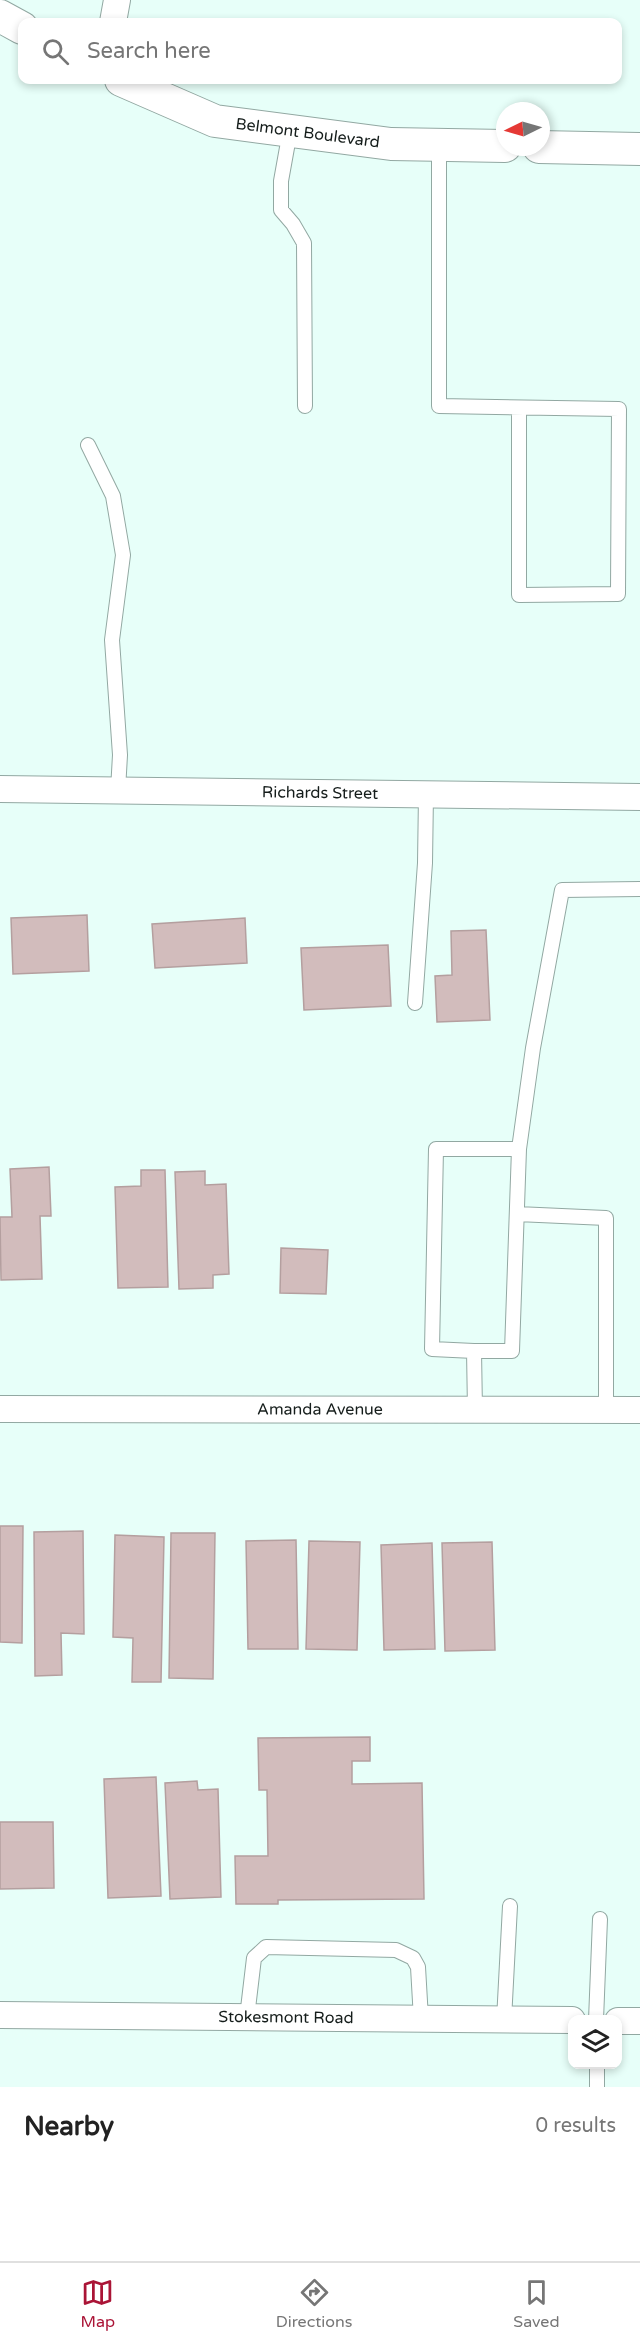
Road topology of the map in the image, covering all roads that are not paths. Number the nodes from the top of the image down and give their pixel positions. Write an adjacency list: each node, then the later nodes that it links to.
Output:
1 (117, 0): 3 (street)
2 (0, 16): 4 (street)
3 (114, 18)
4 (18, 26)
5 (131, 84): 6 (street, Belmont Boulevard)
6 (290, 131): 7 (street, Belmont Boulevard); 11 (lane)
7 (439, 145): 8 (street, Belmont Boulevard); 12 (lane)
8 (496, 146)
9 (550, 147): 10 (street)
10 (640, 149)
11 (305, 406)
12 (519, 408): 12 (lane)
13 (88, 445): 15 (lane)
14 (0, 789): 15 (street, Richards Street)
15 (118, 790): 16 (street, Richards Street)
16 (426, 794): 17 (street, Richards Street); 19 (lane)
17 (640, 797)
18 (640, 889): 20 (lane)
19 (415, 1003)
20 (519, 1149): 21 (lane); 22 (lane)
21 (517, 1214): 22 (lane); 25 (lane)
22 (474, 1351): 24 (lane)
23 (0, 1409): 24 (street, Amanda Avenue)
24 (475, 1410): 25 (street, Amanda Avenue)
25 (606, 1410): 26 (street, Amanda Avenue)
26 (640, 1410)
27 (510, 1906): 33 (lane)
28 (600, 1919): 30 (lane)
29 (0, 2014): 31 (street, Stokesmont Road)
30 (596, 2015)
31 (247, 2017): 32 (street, Stokesmont Road); 32 (lane)
32 (421, 2019): 33 (street, Stokesmont Road)
33 (504, 2020): 34 (street, Stokesmont Road)
34 (568, 2020)
35 (622, 2020): 36 (street)
36 (640, 2021)
37 (597, 2069): 38 (lane)
38 (597, 2087)

